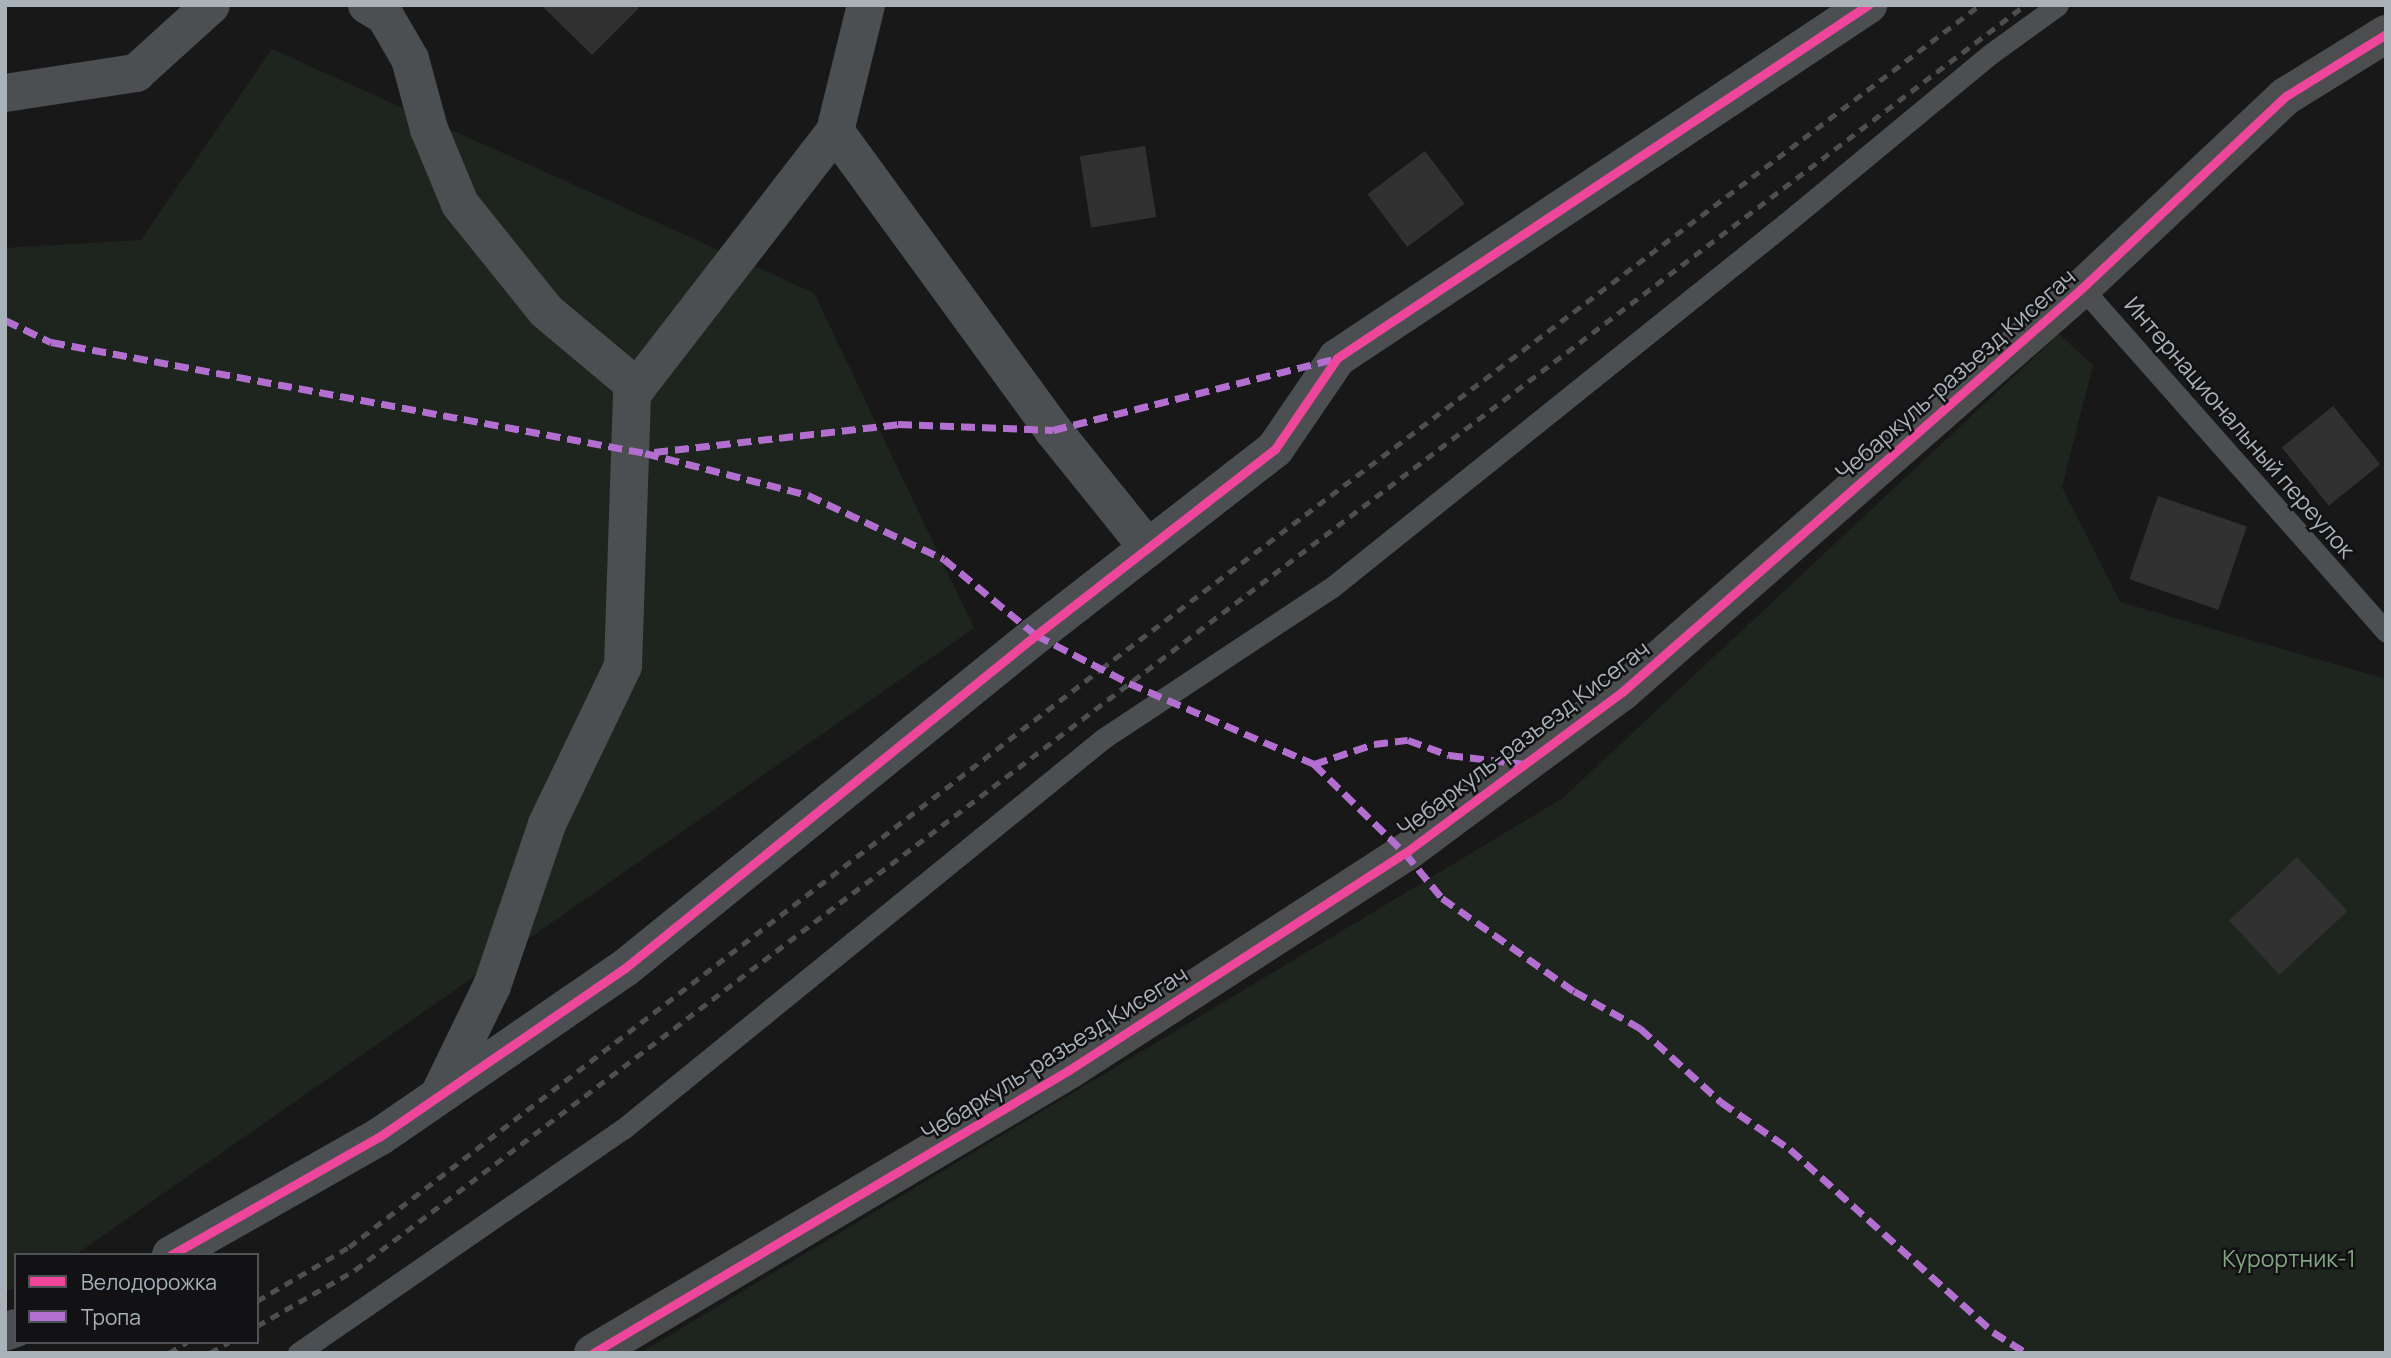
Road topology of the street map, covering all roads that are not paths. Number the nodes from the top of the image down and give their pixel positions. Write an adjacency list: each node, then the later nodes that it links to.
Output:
1 (211, 5): 7 (street)
2 (866, 5): 8 (street)
3 (1868, 5): 11 (street)
4 (2058, 5): 15 (lane)
5 (376, 11): 10 (street)
6 (2386, 34): 9 (street, Чебаркуль-разъезд Кисегач)
7 (5, 93)
8 (835, 131): 10 (street); 11 (street)
9 (2082, 288): 12 (lane, Интернациональный переулок); 16 (street, Чебаркуль-разъезд Кисегач)
10 (637, 387): 13 (street)
11 (1147, 547): 13 (street)
12 (2386, 632)
13 (438, 1097): 14 (street)
14 (176, 1253)
15 (298, 1353)
16 (593, 1353)

